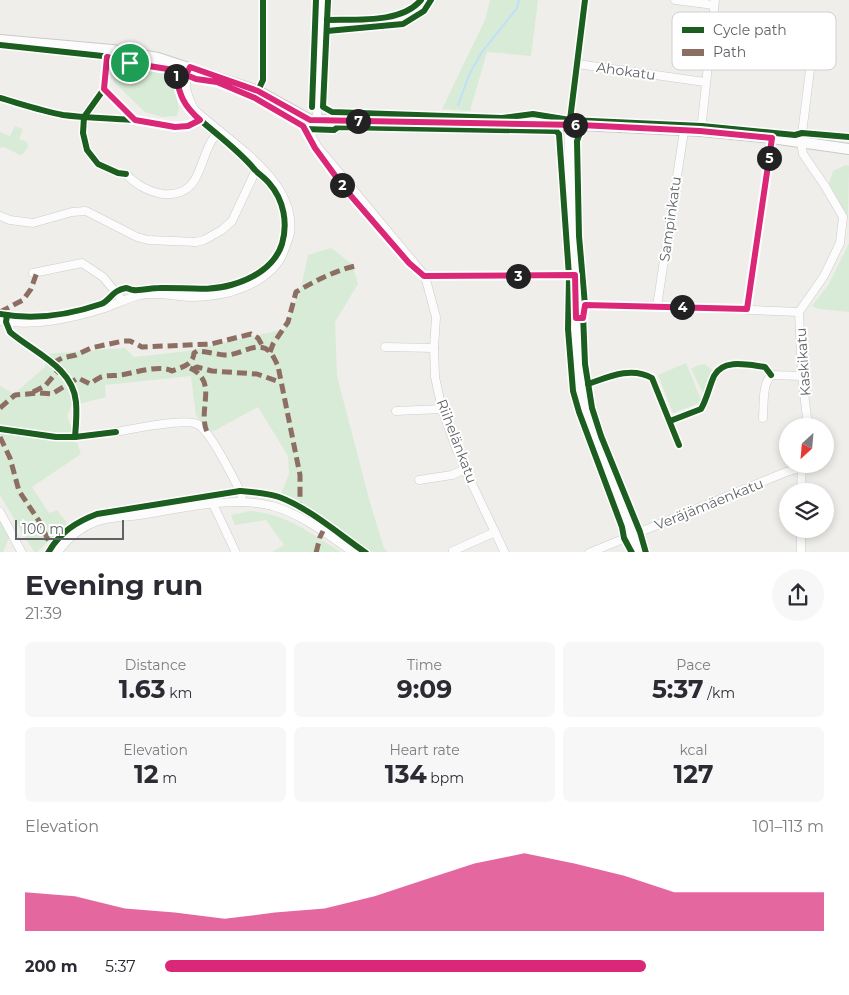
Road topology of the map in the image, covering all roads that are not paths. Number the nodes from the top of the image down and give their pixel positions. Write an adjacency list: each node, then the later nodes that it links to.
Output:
1 (321, 0): 5 (street, Riihelänkatu)
2 (425, 0): 5 (street)
3 (675, 0): 4 (street)
4 (715, 2)
5 (320, 25): 12 (street, Riihelänkatu)
6 (0, 40): 8 (street)
7 (577, 64): 11 (street, Ahokatu)
8 (190, 67): 12 (street); 14 (street)
9 (706, 70): 11 (street)
10 (810, 70): 18 (street)
11 (705, 82): 16 (street)
12 (314, 120): 13 (street); 25 (street, Riihelänkatu)
13 (569, 125): 15 (street); 24 (street)
14 (220, 131): 20 (street); 21 (street)
15 (684, 131): 16 (street); 28 (street, Sampinkatu)
16 (700, 131): 17 (street)
17 (772, 138): 18 (street); 29 (street)
18 (801, 142): 19 (street); 30 (street, Kaskikatu)
19 (849, 149)
20 (260, 166): 22 (street); 26 (street)
21 (126, 174)
22 (0, 216)
23 (33, 273): 26 (street)
24 (575, 275): 25 (street); 27 (street)
25 (424, 276): 33 (street, Riihelänkatu)
26 (123, 301): 31 (street)
27 (576, 306): 28 (street); 47 (street)
28 (657, 306): 29 (street)
29 (747, 309): 30 (street)
30 (799, 312): 34 (street, Kaskikatu)
31 (0, 321)
32 (385, 348): 33 (street)
33 (434, 348): 35 (street, Riihelänkatu)
34 (802, 376): 37 (street); 38 (street, Kaskikatu)
35 (442, 409): 36 (street); 40 (street, Riihelänkatu)
36 (396, 411)
37 (763, 418)
38 (807, 418)
39 (116, 432): 43 (street)
40 (457, 451)
41 (784, 473): 47 (street, Veräjämäenkatu)
42 (419, 480): 46 (street, Riihelänkatu)
43 (243, 502): 44 (street); 53 (street)
44 (213, 504): 51 (street); 52 (street)
45 (0, 512): 50 (street)
46 (495, 532): 49 (street); 54 (street, Riihelänkatu)
47 (632, 535): 55 (street, Veräjämäenkatu); 56 (street)
48 (801, 538): 57 (street)
49 (453, 551)
50 (22, 552)
51 (57, 552)
52 (236, 552)
53 (354, 552)
54 (505, 552)
55 (589, 552)
56 (639, 552)
57 (801, 552)

